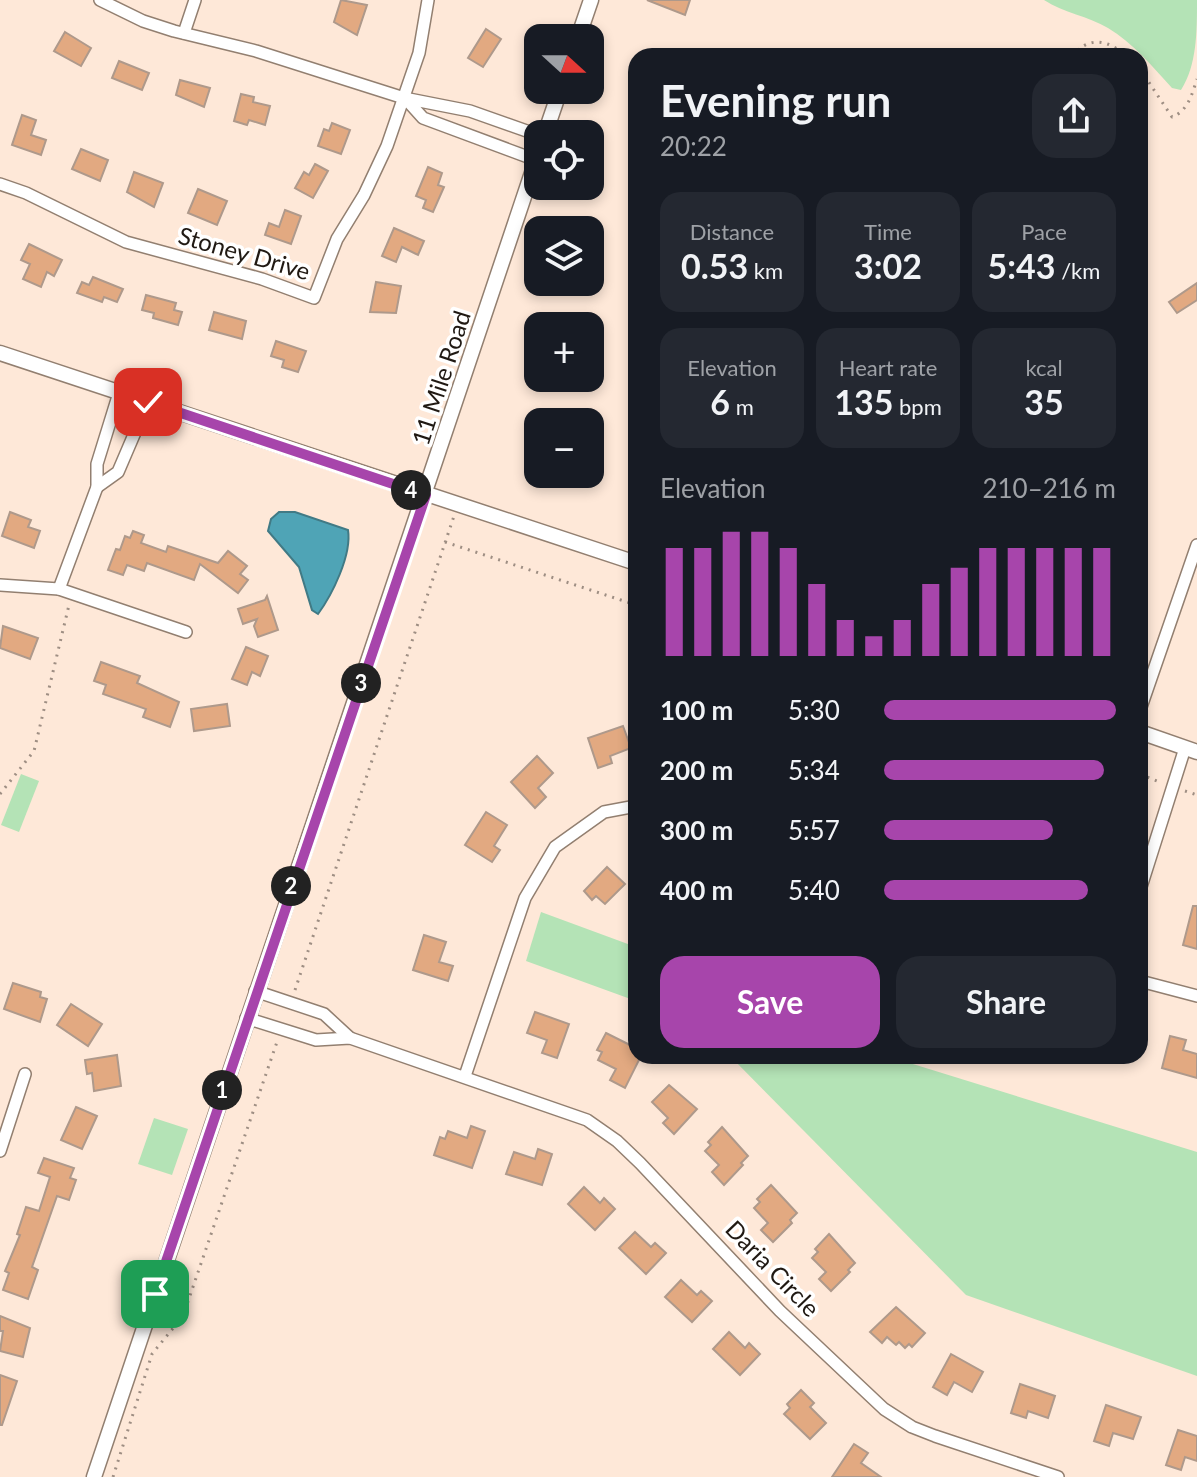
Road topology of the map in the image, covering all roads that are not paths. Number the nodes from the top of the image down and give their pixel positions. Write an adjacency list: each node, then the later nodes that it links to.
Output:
1 (100, 0): 6 (street)
2 (195, 0): 6 (street)
3 (428, 0): 7 (street, Stoney Drive)
4 (591, 0): 5 (street)
5 (583, 24)
6 (184, 33): 7 (street)
7 (404, 98): 8 (street); 9 (street); 10 (street, Stoney Drive)
8 (524, 130)
9 (524, 153)
10 (0, 184)
11 (524, 197): 16 (street, 11 Mile Road)
12 (0, 353): 13 (street)
13 (119, 393): 14 (street); 15 (street)
14 (148, 402): 15 (street); 16 (street)
15 (97, 487): 20 (street)
16 (426, 495): 18 (street); 28 (street, 11 Mile Road)
17 (1197, 545): 22 (street)
18 (628, 560)
19 (0, 585): 20 (street)
20 (59, 589): 21 (street)
21 (186, 632)
22 (1148, 687)
23 (1148, 735): 24 (street)
24 (1191, 750): 26 (street)
25 (628, 808): 33 (street)
26 (1148, 868)
27 (1148, 983): 29 (street)
28 (255, 991): 30 (street, 11 Mile Road); 31 (street, Daria Circle)
29 (1197, 996)
30 (246, 1018): 31 (street, Daria Circle); 35 (street, 11 Mile Road)
31 (350, 1038): 33 (street, Daria Circle)
32 (25, 1074): 34 (street)
33 (465, 1076): 36 (street, Daria Circle)
34 (0, 1151)
35 (94, 1477)
36 (1058, 1477)

